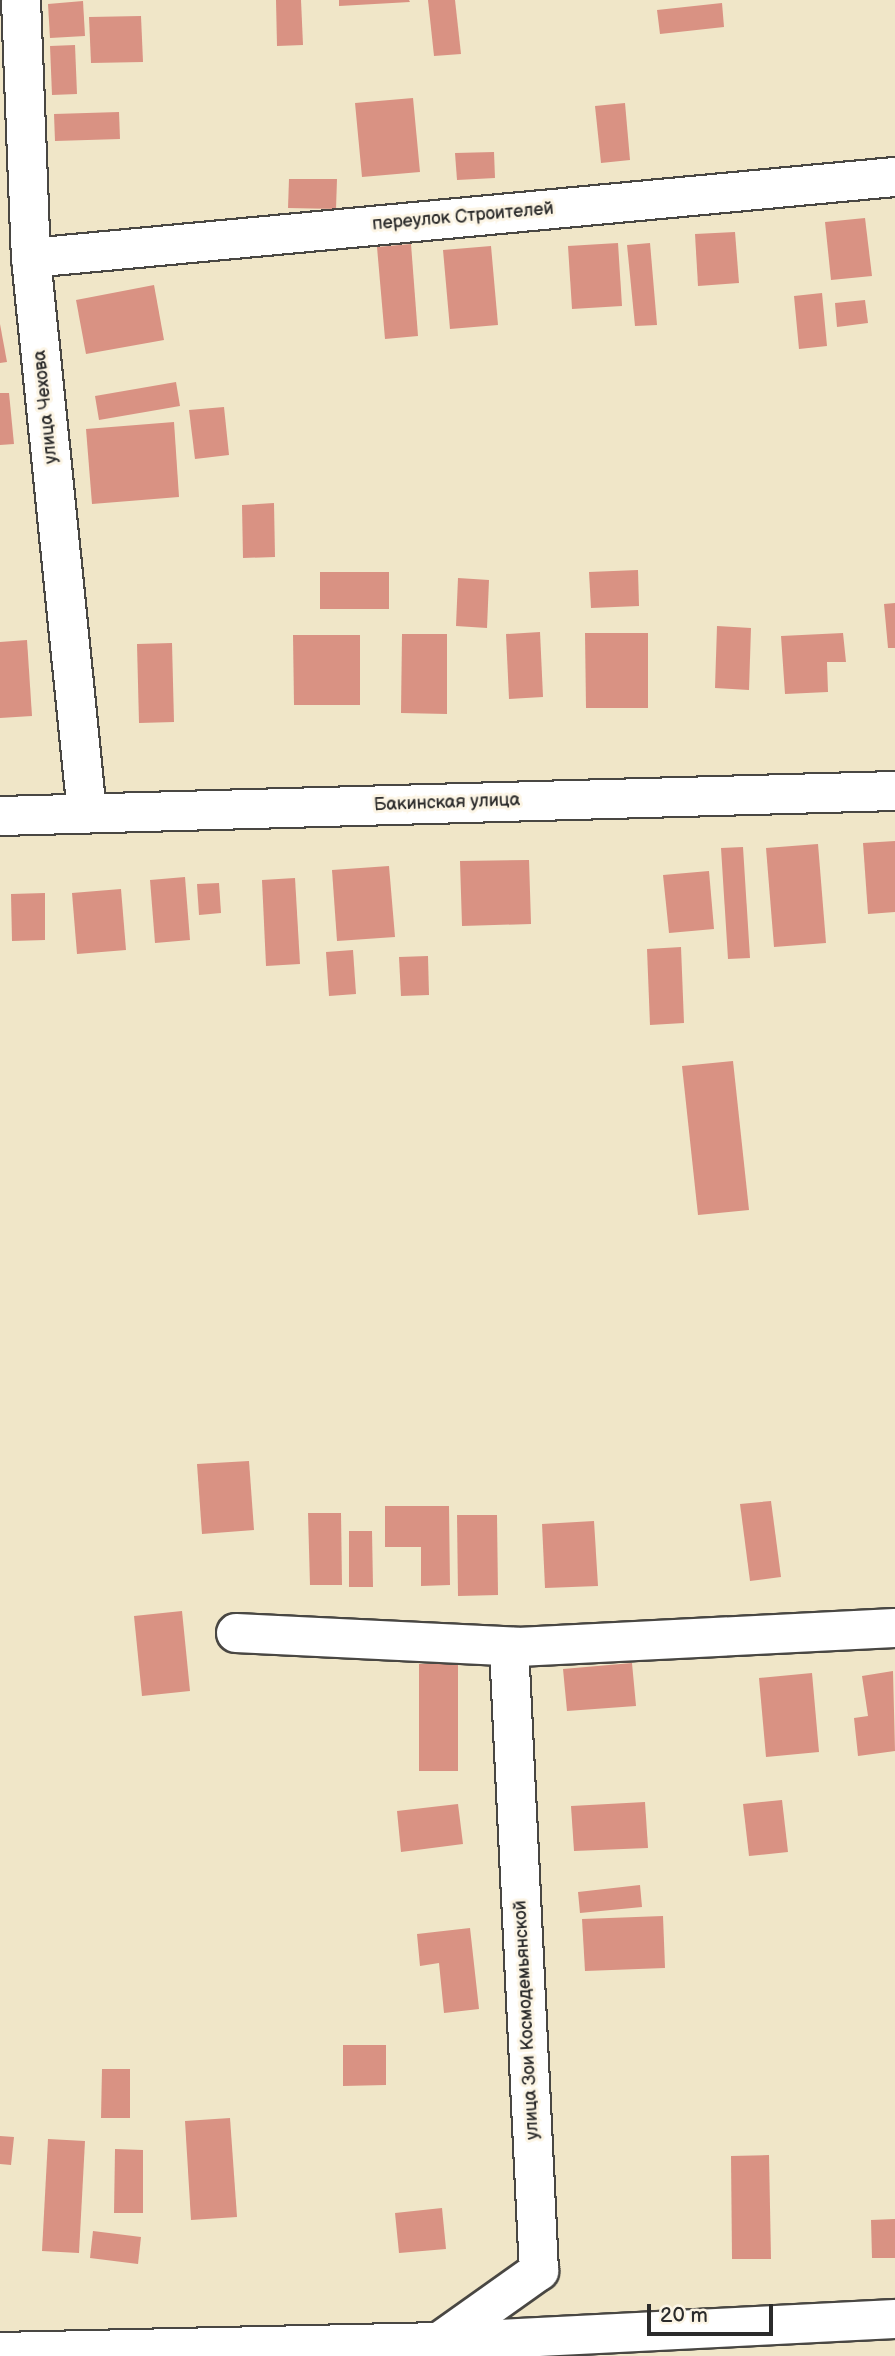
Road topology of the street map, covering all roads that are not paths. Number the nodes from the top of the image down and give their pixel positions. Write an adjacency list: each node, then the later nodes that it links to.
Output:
1 (21, 0): 3 (street, улица Чехова)
2 (895, 177): 3 (street, переулок Строителей)
3 (31, 258): 5 (street, улица Чехова)
4 (895, 791): 5 (street, Бакинская улица)
5 (87, 813): 6 (street, Бакинская улица)
6 (0, 816)
7 (895, 1628): 9 (street)
8 (236, 1633): 9 (street)
9 (509, 1647): 11 (street, улица Зои Космодемьянской)
10 (895, 2319): 11 (street)
11 (439, 2342): 12 (street)
12 (0, 2352)

